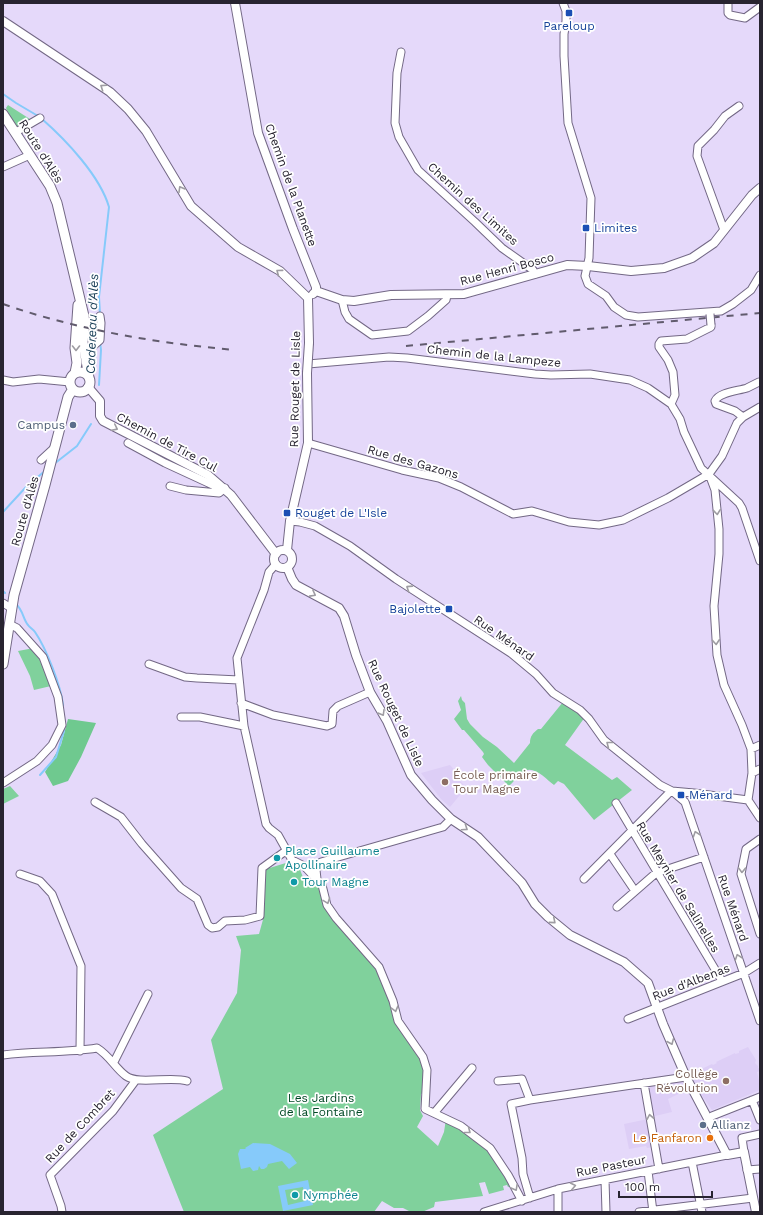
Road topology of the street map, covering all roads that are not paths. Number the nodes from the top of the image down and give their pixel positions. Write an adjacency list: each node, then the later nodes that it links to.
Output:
1 (235, 3): 20 (street, Chemin de la Planette)
2 (563, 3): 6 (street)
3 (568, 3): 6 (street)
4 (728, 3): 5 (street)
5 (760, 7)
6 (566, 11): 17 (street)
7 (3, 21): 23 (street, one-way to 7)
8 (401, 52): 18 (street, Chemin des Limites)
9 (740, 106): 16 (street)
10 (3, 114): 12 (main road, Route d'Alès)
11 (40, 118): 12 (street)
12 (16, 132): 13 (main road, Route d'Alès)
13 (30, 155): 14 (street); 21 (main road, Route d'Alès)
14 (3, 167)
15 (760, 188): 16 (street)
16 (724, 230): 17 (street)
17 (588, 266): 18 (street, Rue Henri Bosco); 25 (street)
18 (535, 274): 22 (street, Rue Henri Bosco)
19 (760, 275): 25 (street)
20 (316, 291): 23 (street); 24 (street, Rue Henri Bosco)
21 (79, 295): 27 (main road, Route d'Alès); 29 (main road, Route d'Alès, one-way to 29)
22 (447, 295): 24 (street, Rue Henri Bosco); 24 (street)
23 (308, 298): 28 (street, Rue Rouget de Lisle, bridge)
24 (342, 300)
25 (710, 313): 34 (street, bridge)
26 (100, 316): 27 (street)
27 (85, 354): 31 (main road, Route d'Alès)
28 (308, 364): 34 (street, Chemin de la Lampeze); 38 (street, Rue Rouget de Lisle, bridge)
29 (75, 373): 31 (main road); 33 (main road)
30 (3, 380): 33 (street)
31 (89, 382): 33 (main road); 43 (street, Chemin de Tire Cul, one-way to 43)
32 (759, 382): 36 (street)
33 (72, 386): 39 (main road, Route d'Alès)
34 (671, 404): 41 (street)
35 (760, 407): 36 (street)
36 (743, 417): 41 (street)
37 (128, 443): 43 (street)
38 (308, 444): 41 (street, Rue des Gazons); 44 (street, Rue Rouget de Lisle)
39 (54, 450): 40 (street); 50 (main road, Route d'Alès)
40 (41, 460)
41 (709, 474): 47 (street); 60 (street, one-way to 60)
42 (170, 486): 43 (street)
43 (225, 488): 46 (street, Chemin de Tire Cul)
44 (290, 521): 45 (street, Rue Rouget de Lisle); 64 (street, Rue Ménard, one-way to 44)
45 (287, 550): 46 (street); 49 (street)
46 (276, 554): 48 (street)
47 (760, 561)
48 (276, 564): 49 (street); 54 (street)
49 (287, 567): 55 (street, Rue Rouget de Lisle, one-way to 55)
50 (7, 606): 51 (main road, Route d'Alès)
51 (9, 624): 52 (main road, Route d'Alès); 63 (street)
52 (3, 658)
53 (149, 664): 54 (street)
54 (239, 680): 56 (street)
55 (370, 692): 56 (street); 71 (street, Rue Rouget de Lisle, one-way to 71)
56 (241, 703): 58 (street)
57 (181, 717): 58 (street)
58 (244, 726): 74 (street)
59 (760, 745): 60 (street)
60 (751, 749): 62 (street)
61 (760, 769): 62 (street)
62 (752, 772): 66 (street)
63 (3, 783)
64 (671, 791): 65 (street); 68 (street, Rue Ménard); 72 (street)
65 (686, 792): 66 (street); 68 (street, Rue Ménard)
66 (748, 800): 70 (street)
67 (95, 802): 74 (street)
68 (685, 802): 76 (street, Rue Ménard, one-way to 68)
69 (616, 803): 72 (street, Rue Meynier de Salinelles)
70 (760, 818)
71 (452, 819): 79 (street); 88 (street, Rue Rouget de Lisle, one-way to 88)
72 (632, 831): 75 (street); 77 (street, Rue Meynier de Salinelles)
73 (760, 839): 83 (street, one-way to 83)
74 (287, 850): 79 (street)
75 (610, 854): 80 (street); 81 (street)
76 (704, 857): 77 (street); 85 (street, Rue Ménard, one-way to 76)
77 (656, 873): 81 (street); 86 (street, Rue Meynier de Salinelles)
78 (20, 874): 92 (street)
79 (317, 879): 105 (street, one-way to 105)
80 (584, 879)
81 (635, 892): 82 (street)
82 (617, 907)
83 (760, 934)
84 (760, 963): 85 (street, Rue d'Albenas)
85 (744, 973): 86 (street, Rue d'Albenas); 90 (street, Rue Ménard)
86 (722, 982): 88 (street, Rue d'Albenas)
87 (148, 994): 95 (street)
88 (657, 1006): 89 (street, Rue d'Albenas); 97 (street, Rue Rouget de Lisle, one-way to 97)
89 (628, 1019)
90 (760, 1021)
91 (3, 1050): 93 (street)
92 (80, 1051): 93 (street); 95 (street)
93 (18, 1053): 94 (street)
94 (3, 1055)
95 (114, 1062): 98 (street)
96 (472, 1068): 105 (street)
97 (686, 1077): 101 (street); 106 (street, Rue Rouget de Lisle)
98 (136, 1080): 99 (street); 124 (street, Rue de Combret)
99 (188, 1081)
100 (498, 1081): 103 (street)
101 (644, 1083): 103 (street); 113 (street, one-way to 101)
102 (760, 1097): 104 (street)
103 (530, 1100): 118 (street)
104 (752, 1100): 106 (street); 107 (street)
105 (435, 1112): 120 (street, one-way to 120)
106 (708, 1119): 110 (street, Rue Rouget de Lisle)
107 (760, 1120)
108 (760, 1134): 109 (street)
109 (744, 1152): 110 (street, Rue Pasteur); 114 (street)
110 (727, 1155): 111 (street, Rue Pasteur)
111 (692, 1162): 113 (street, Rue Pasteur); 121 (street)
112 (760, 1168): 114 (street)
113 (659, 1169): 115 (street, Rue Pasteur)
114 (747, 1170): 119 (street)
115 (648, 1171): 116 (street, Rue Pasteur); 123 (street)
116 (605, 1180): 117 (street, Rue Pasteur, one-way to 116); 127 (street)
117 (558, 1189): 118 (street, Rue Pasteur); 126 (street)
118 (530, 1198): 120 (street, Rue Pasteur)
119 (753, 1198): 121 (street); 129 (street)
120 (522, 1201): 122 (street, Rue Pasteur)
121 (701, 1208): 123 (street)
122 (505, 1209): 125 (street, Rue Pasteur)
123 (653, 1211): 128 (street)
124 (62, 1212)
125 (484, 1212)
126 (558, 1212)
127 (606, 1212)
128 (639, 1212)
129 (756, 1212)

